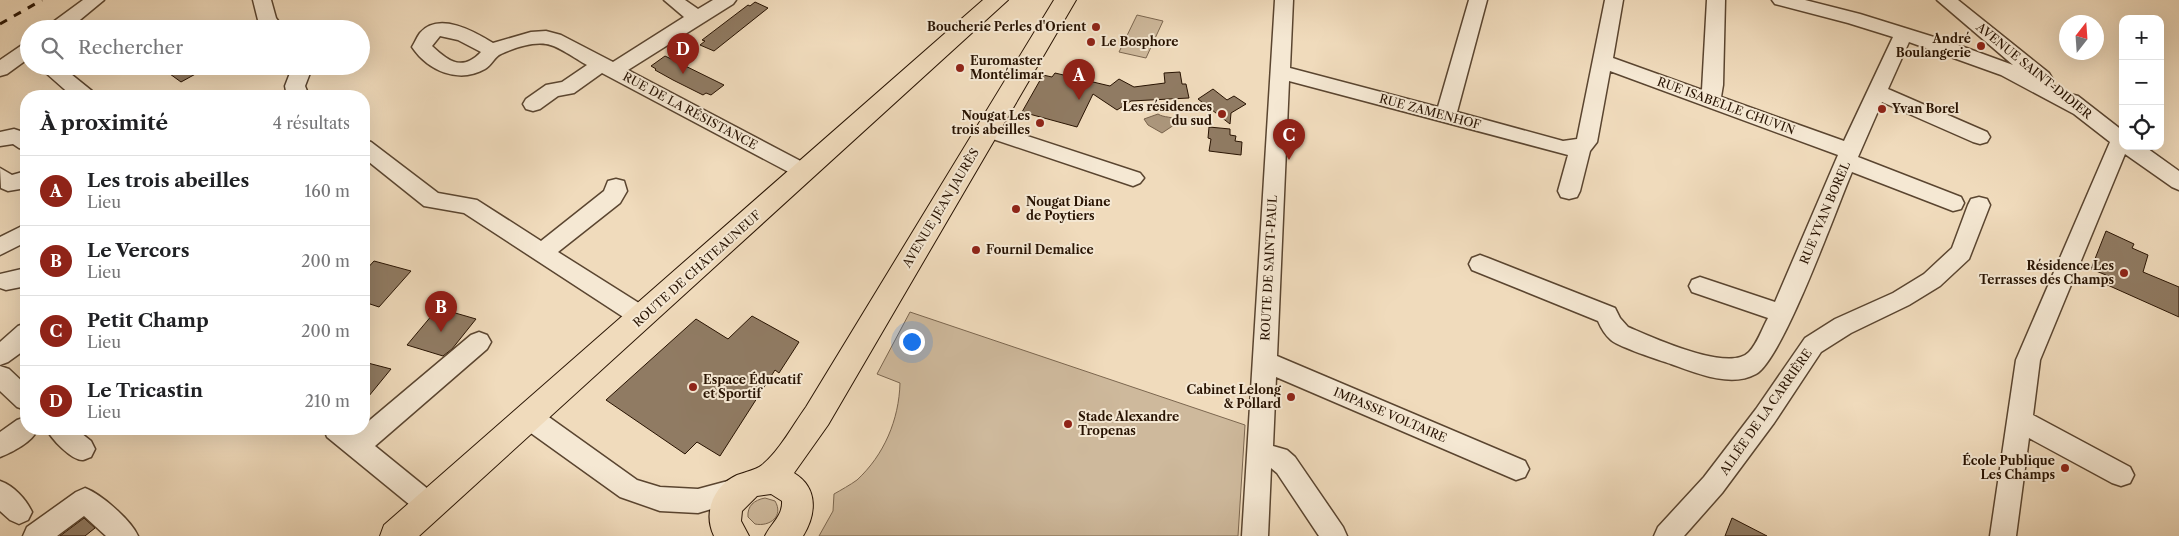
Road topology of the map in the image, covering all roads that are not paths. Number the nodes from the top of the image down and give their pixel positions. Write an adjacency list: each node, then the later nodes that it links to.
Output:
1 (95, 0): 14 (street)
2 (262, 0): 15 (street)
3 (673, 0): 13 (street)
4 (727, 0): 13 (street, RUE DE LA RÉSISTANCE)
5 (997, 0): 44 (main road, ROUTE DE CHÂTEAUNEUF)
6 (1065, 0): 34 (main road, AVENUE JEAN JAURÈS)
7 (1284, 0): 23 (street, ROUTE DE SAINT-PAUL)
8 (1478, 0): 33 (street)
9 (1614, 0): 19 (street)
10 (1716, 0): 30 (street)
11 (1781, 0): 16 (street)
12 (1946, 0): 26 (street, AVENUE SAINT-DIDIER)
13 (697, 18): 20 (street, RUE DE LA RÉSISTANCE)
14 (68, 20)
15 (267, 20)
16 (1904, 33): 22 (street); 29 (street, RUE YVAN BOREL)
17 (491, 50): 20 (street)
18 (20, 56): 21 (street)
19 (1602, 61): 30 (street, RUE ISABELLE CHUVIN); 39 (street)
20 (608, 67): 31 (street); 44 (street, RUE DE LA RÉSISTANCE)
21 (0, 70)
22 (2008, 70): 26 (street); 32 (street)
23 (1281, 72): 33 (street, RUE ZAMENHOF); 63 (street, ROUTE DE SAINT-PAUL)
24 (59, 75): 27 (street)
25 (299, 75): 28 (street)
26 (2044, 79): 32 (street, AVENUE SAINT-DIDIER)
27 (78, 90)
28 (296, 90)
29 (1877, 92): 35 (street); 43 (street, RUE YVAN BOREL)
30 (1710, 100): 43 (street, RUE ISABELLE CHUVIN)
31 (533, 104)
32 (2083, 110): 38 (street, AVENUE SAINT-DIDIER)
33 (1446, 115): 39 (street, RUE ZAMENHOF)
34 (988, 130): 46 (street); 79 (main road, AVENUE JEAN JAURÈS)
35 (1980, 137)
36 (20, 138): 37 (street)
37 (0, 139)
38 (2119, 139)
39 (1580, 148): 50 (street)
40 (2121, 150): 67 (street)
41 (2134, 150): 48 (street, AVENUE SAINT-DIDIER)
42 (370, 152): 55 (street)
43 (1848, 156): 51 (street, RUE ISABELLE CHUVIN); 58 (street, RUE YVAN BOREL)
44 (805, 172): 59 (main road, ROUTE DE CHÂTEAUNEUF)
45 (0, 176): 47 (street)
46 (1132, 178)
47 (20, 182)
48 (2179, 182)
49 (616, 187): 55 (street)
50 (1569, 190)
51 (1953, 203)
52 (1980, 205): 90 (street, ALLÉE DE LA CARRIÈRE)
53 (20, 235): 54 (street)
54 (0, 247)
55 (542, 253): 59 (street)
56 (1480, 264): 58 (street, RUE YVAN BOREL)
57 (1700, 286): 58 (street)
58 (1782, 314)
59 (642, 317): 66 (main road, ROUTE DE CHÂTEAUNEUF)
60 (20, 340): 62 (street)
61 (479, 342): 71 (street)
62 (0, 355)
63 (1264, 361): 76 (street, ROUTE DE SAINT-PAUL); 77 (street, IMPASSE VOLTAIRE)
64 (0, 376): 65 (street)
65 (20, 394)
66 (530, 418): 81 (main road, ROUTE DE CHÂTEAUNEUF); 83 (street)
67 (2021, 421): 78 (street); 91 (street)
68 (20, 432): 73 (street)
69 (66, 435): 75 (street)
70 (343, 435): 74 (street)
71 (370, 435)
72 (370, 435): 74 (street)
73 (0, 446)
74 (357, 446): 81 (street)
75 (82, 448)
76 (1259, 454): 88 (street, ROUTE DE SAINT-PAUL); 89 (street)
77 (1516, 469)
78 (2121, 475)
79 (780, 483): 83 (main road); 87 (main road)
80 (0, 493): 82 (street)
81 (430, 506): 86 (main road, ROUTE DE CHÂTEAUNEUF)
82 (19, 512)
83 (732, 514)
84 (36, 536): 85 (street)
85 (125, 536)
86 (396, 536)
87 (781, 536)
88 (1255, 536)
89 (1334, 536)
90 (1666, 536)
91 (2004, 536)

